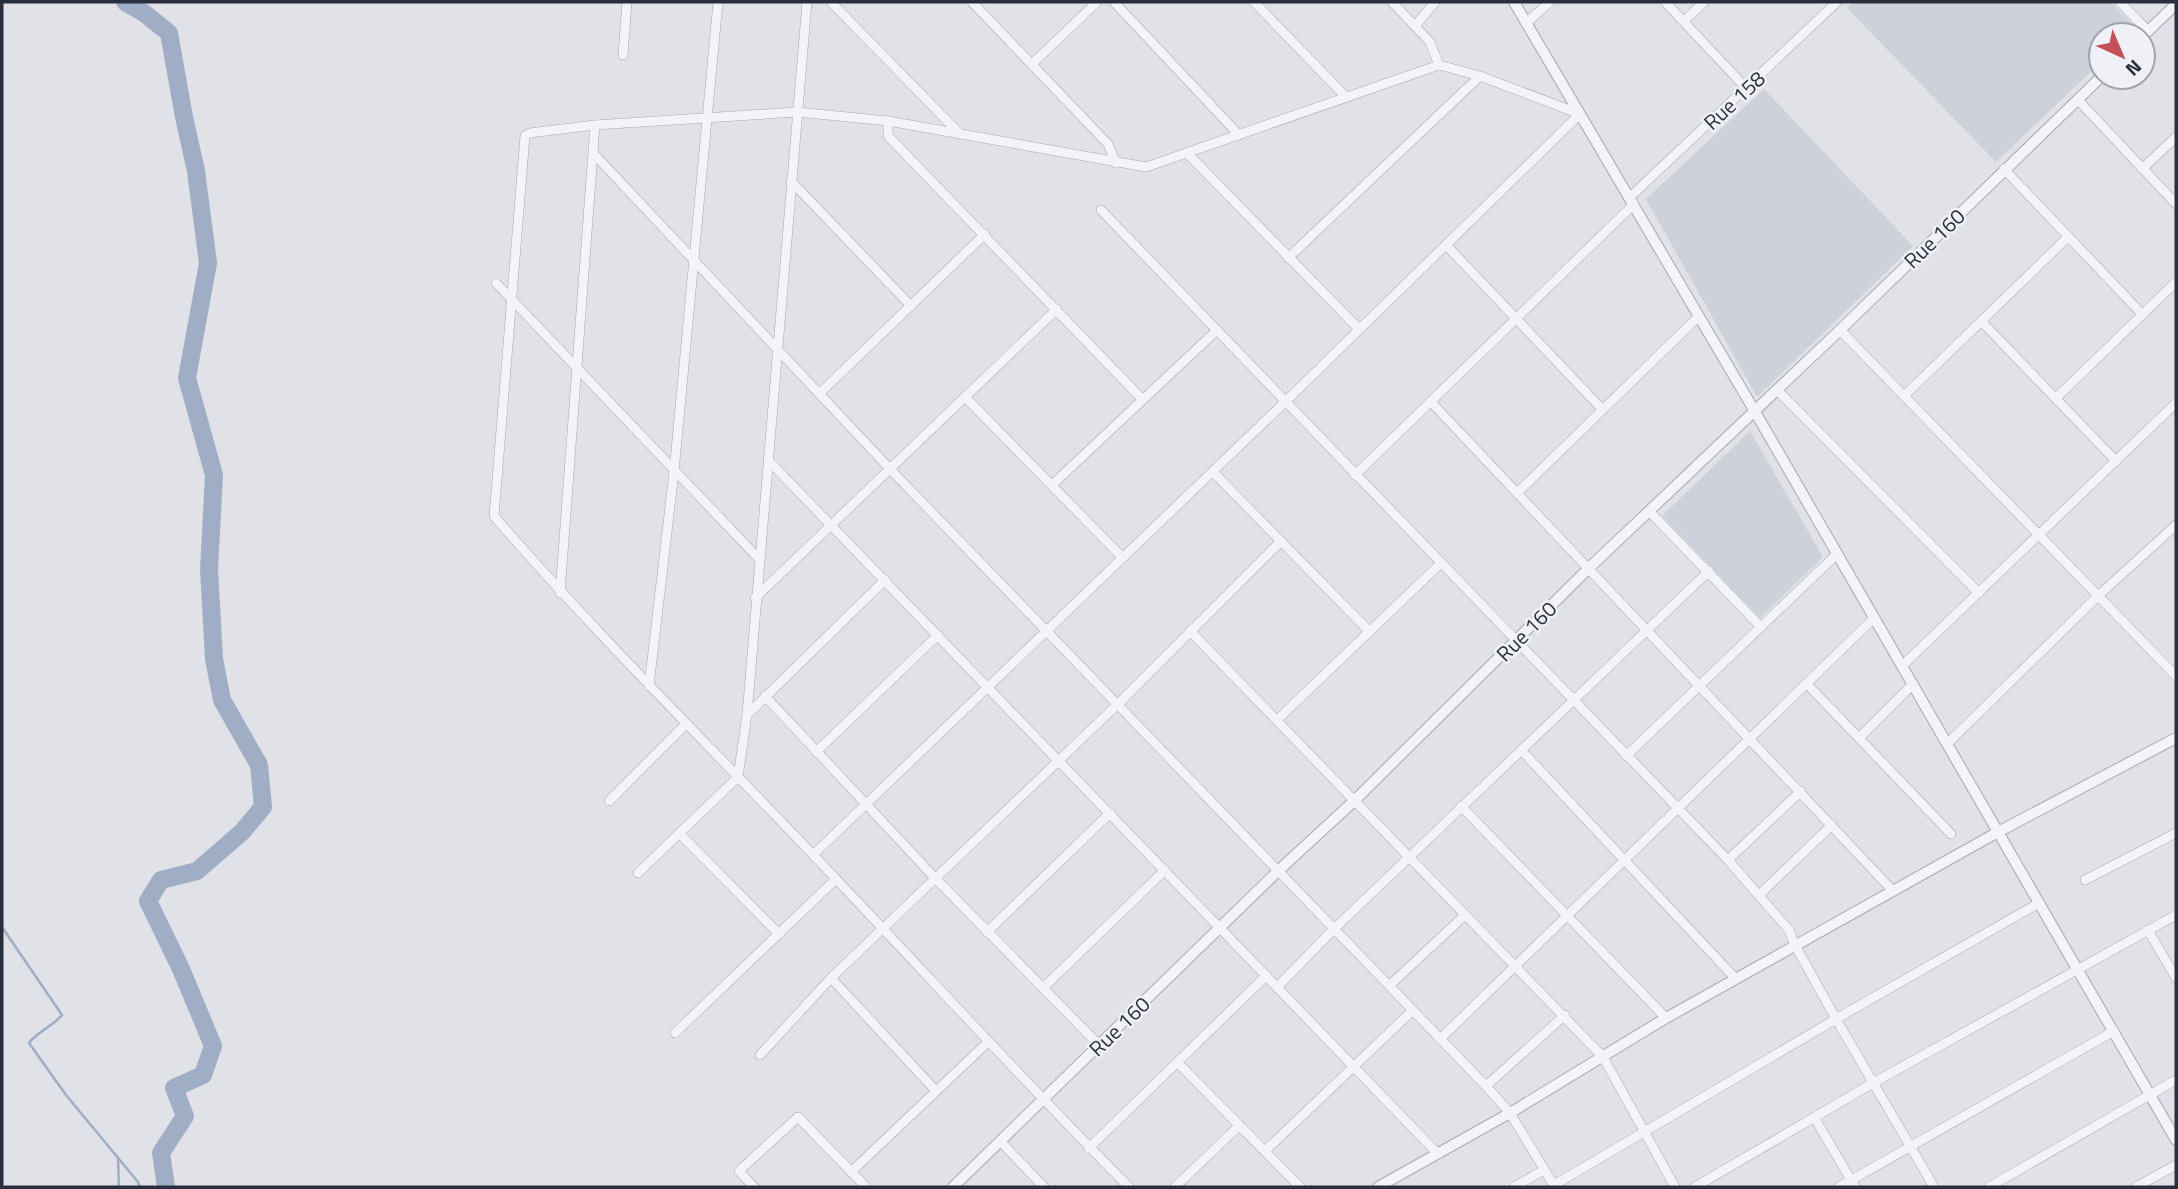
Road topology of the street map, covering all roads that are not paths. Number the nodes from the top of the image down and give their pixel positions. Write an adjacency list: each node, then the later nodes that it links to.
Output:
1 (627, 2): 23 (street)
2 (718, 2): 33 (street)
3 (807, 2): 31 (street)
4 (831, 2): 36 (street)
5 (972, 2): 24 (street)
6 (1097, 2): 24 (street)
7 (1114, 2): 37 (street)
8 (1254, 2): 29 (street)
9 (1392, 2): 22 (street)
10 (1435, 2): 22 (street)
11 (1514, 2): 20 (street)
12 (1550, 2): 20 (street)
13 (1665, 2): 18 (street)
14 (1704, 2): 18 (street)
15 (1837, 2): 27 (street, Rue 158)
16 (2120, 2): 19 (street)
17 (2176, 4): 21 (street)
18 (1684, 21): 27 (street)
19 (2135, 21)
20 (1526, 23): 32 (street)
21 (2157, 23)
22 (1415, 26): 25 (street)
23 (622, 55)
24 (1032, 64): 41 (street)
25 (1439, 65): 26 (street); 29 (street)
26 (1480, 76): 32 (street); 51 (street)
27 (1746, 88): 45 (street, Rue 158)
28 (2087, 90): 30 (street, Rue 160)
29 (1346, 97): 37 (street)
30 (2077, 100): 42 (street, Rue 160); 43 (street)
31 (797, 112): 33 (street); 34 (street); 44 (street)
32 (1580, 114): 45 (street); 50 (street)
33 (709, 117): 35 (street); 52 (street)
34 (888, 121): 36 (street); 48 (street)
35 (595, 125): 40 (street); 55 (street)
36 (959, 133): 41 (street)
37 (1239, 135): 39 (street)
38 (2176, 137): 43 (street)
39 (1187, 153): 41 (street); 51 (street)
40 (594, 154): 52 (street); 66 (street)
41 (1116, 163)
42 (2004, 169): 49 (street); 63 (street, Rue 160)
43 (2142, 169): 46 (street)
44 (791, 181): 56 (street); 65 (street)
45 (1632, 201): 59 (street); 60 (street, Rue 158)
46 (2176, 204)
47 (1101, 210): 64 (street)
48 (985, 234): 56 (street); 57 (street)
49 (2068, 237): 58 (street); 61 (street)
50 (1447, 246): 60 (street); 62 (street)
51 (1288, 258): 62 (street)
52 (695, 260): 65 (street); 81 (street)
53 (2176, 282): 58 (street)
54 (496, 284): 55 (street)
55 (511, 299): 66 (street); 98 (street)
56 (911, 306): 68 (street)
57 (1057, 309): 70 (street); 72 (street)
58 (2143, 314): 71 (street)
59 (1699, 316): 76 (street); 77 (street)
60 (1517, 319): 74 (street, Rue 158); 76 (street)
61 (1982, 322): 69 (street); 71 (street)
62 (1359, 329): 73 (street)
63 (1840, 330): 67 (street, Rue 160); 69 (street)
64 (1216, 331): 72 (street); 73 (street)
65 (777, 350): 68 (street); 78 (street)
66 (577, 370): 81 (street); 98 (street)
67 (1777, 390): 77 (street, Rue 160); 99 (street)
68 (819, 394): 80 (street)
69 (1905, 395): 89 (street)
70 (965, 397): 80 (street); 84 (street)
71 (2056, 398): 79 (street)
72 (1142, 399): 84 (street)
73 (1285, 402): 82 (street); 83 (street)
74 (1431, 402): 83 (street, Rue 158); 85 (street)
75 (2176, 403): 79 (street)
76 (1602, 409): 85 (street)
77 (1754, 410): 86 (street, Rue 160); 91 (street)
78 (768, 460): 87 (street); 93 (street)
79 (2116, 461): 89 (street)
80 (890, 469): 87 (street); 105 (street)
81 (674, 472): 93 (street); 115 (street)
82 (1213, 472): 90 (street); 92 (street)
83 (1355, 475): 94 (street)
84 (1052, 485): 92 (street)
85 (1517, 493): 95 (street)
86 (1650, 512): 95 (street, Rue 160); 96 (street)
87 (831, 526): 97 (street); 101 (street)
88 (2175, 528): 100 (street)
89 (2038, 535): 99 (street); 100 (street)
90 (1282, 541): 106 (street); 107 (street)
91 (1837, 554): 102 (street); 103 (street)
92 (1122, 557): 105 (street)
93 (760, 560): 101 (street)
94 (1441, 563): 107 (street); 109 (street)
95 (1589, 568): 104 (street); 109 (street, Rue 160)
96 (1709, 571): 103 (street); 104 (street)
97 (885, 580): 108 (street); 117 (street)
98 (560, 593): 115 (street)
99 (1979, 593): 110 (street)
100 (2099, 595): 111 (street); 126 (street)
101 (755, 598): 120 (street)
102 (1874, 618): 110 (street); 112 (street)
103 (1761, 627): 114 (street)
104 (1646, 629): 114 (street); 118 (street)
105 (1047, 630): 116 (street); 119 (street)
106 (1190, 631): 119 (street); 121 (street)
107 (1370, 632): 121 (street)
108 (938, 635): 116 (street); 128 (street)
109 (1516, 640): 118 (street); 134 (street, Rue 160)
110 (1902, 666): 113 (street)
111 (2176, 676)
112 (1807, 684): 123 (street); 124 (street)
113 (1913, 684): 124 (street); 126 (street)
114 (1700, 685): 123 (street); 129 (street)
115 (649, 686): 122 (street)
116 (989, 686): 130 (street); 135 (street)
117 (765, 696): 120 (street); 128 (street)
118 (1573, 699): 127 (street); 129 (street)
119 (1119, 703): 130 (street); 149 (street)
120 (747, 715): 131 (street)
121 (1277, 720): 134 (street)
122 (686, 724): 131 (street); 133 (street)
123 (1750, 738): 132 (street); 137 (street)
124 (1859, 738): 143 (street)
125 (2176, 738): 140 (street)
126 (1947, 744): 140 (street)
127 (1521, 750): 136 (street); 146 (street)
128 (816, 752): 135 (street)
129 (1626, 756): 137 (street)
130 (1058, 760): 138 (street); 151 (street)
131 (738, 777): 141 (street); 144 (street)
132 (1801, 791): 139 (street); 147 (street)
133 (608, 801)
134 (1354, 801): 145 (street); 149 (street, Rue 160)
135 (866, 806): 144 (street); 151 (street)
136 (1461, 806): 145 (street); 158 (street)
137 (1677, 808): 146 (street); 147 (street)
138 (1110, 813): 148 (street); 164 (street)
139 (1832, 825): 154 (street); 155 (street)
140 (1998, 832): 154 (street); 156 (street)
141 (679, 833): 150 (street); 165 (street)
142 (2176, 833): 153 (street)
143 (1951, 834)
144 (813, 855): 152 (street)
145 (1410, 856): 157 (street); 162 (street)
146 (1625, 859): 158 (street); 172 (street)
147 (1728, 860): 155 (street)
148 (1165, 870): 160 (street); 175 (street)
149 (1278, 871): 160 (street, Rue 160); 162 (street)
150 (638, 873)
151 (935, 878): 161 (street); 164 (street)
152 (836, 879): 161 (street); 165 (street)
153 (2085, 880)
154 (1892, 891): 166 (street)
155 (1759, 895): 166 (street)
156 (2039, 903): 168 (street); 179 (street)
157 (1465, 915): 167 (street); 173 (street)
158 (1567, 915): 167 (street); 178 (street)
159 (2176, 915): 163 (street)
160 (1220, 927): 169 (street); 184 (street, Rue 160)
161 (883, 929): 170 (street); 183 (street)
162 (1334, 929): 173 (street); 174 (street)
163 (2148, 930): 168 (street); 171 (street)
164 (987, 932): 175 (street)
165 (779, 934): 181 (street)
166 (1796, 946): 172 (street); 179 (street)
167 (1514, 965): 177 (street); 182 (street)
168 (2079, 968): 180 (street); 190 (street)
169 (1266, 975): 174 (street); 187 (street)
170 (831, 978): 185 (street); 192 (street)
171 (2176, 978)
172 (1736, 979): 178 (street)
173 (1390, 985): 176 (street)
174 (1277, 987): 188 (street)
175 (1043, 988): 184 (street)
176 (1413, 1010): 182 (street); 188 (street)
177 (1564, 1015): 186 (street); 191 (street)
178 (1666, 1018): 186 (street)
179 (1836, 1019): 190 (street); 198 (street)
180 (2114, 1031): 193 (street); 202 (street)
181 (675, 1033)
182 (1440, 1039): 191 (street)
183 (988, 1042): 192 (street); 194 (street)
184 (1099, 1045): 194 (street, Rue 160)
185 (760, 1055)
186 (1603, 1057): 195 (street); 198 (street)
187 (1178, 1063): 197 (street); 201 (street)
188 (1354, 1066): 203 (street); 204 (street)
189 (2176, 1080): 193 (street)
190 (1872, 1083): 196 (street); 202 (street)
191 (1486, 1086): 195 (street)
192 (936, 1091): 207 (street)
193 (2151, 1094): 199 (street); 223 (street)
194 (1043, 1100): 200 (street, Rue 160); 201 (street)
195 (1510, 1112): 204 (street); 206 (street)
196 (1814, 1117): 208 (street); 220 (street)
197 (1240, 1125): 203 (street); 215 (street)
198 (1645, 1132): 209 (street); 219 (street)
199 (2176, 1140)
200 (1000, 1141): 212 (street, Rue 160); 213 (street)
201 (1089, 1147): 214 (street)
202 (1911, 1148): 208 (street); 222 (street)
203 (1265, 1150): 216 (street)
204 (1438, 1154): 217 (street)
205 (2176, 1165): 224 (street)
206 (1545, 1170): 209 (street); 218 (street)
207 (851, 1172): 210 (street); 211 (street)
208 (1853, 1184): 221 (street)
209 (1554, 1186)
210 (754, 1187)
211 (866, 1187)
212 (953, 1187)
213 (1044, 1187)
214 (1129, 1187)
215 (1175, 1187)
216 (1300, 1187)
217 (1378, 1187)
218 (1514, 1187)
219 (1675, 1187)
220 (1695, 1187)
221 (1839, 1187)
222 (1934, 1187)
223 (1989, 1187)
224 (2136, 1187)

